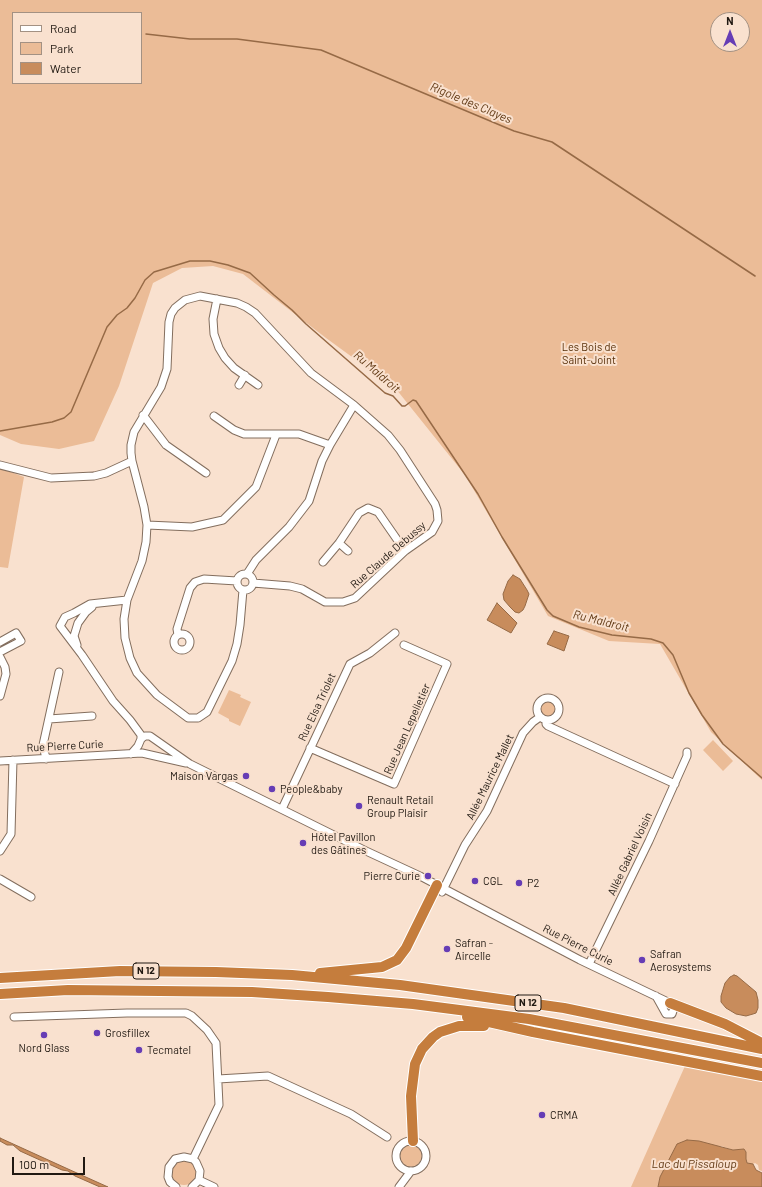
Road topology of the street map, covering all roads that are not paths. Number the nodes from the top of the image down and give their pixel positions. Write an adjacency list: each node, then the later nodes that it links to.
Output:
1 (217, 299): 2 (street); 5 (street, Rue Claude Debussy); 6 (street, Rue Claude Debussy)
2 (245, 375): 3 (street); 4 (street)
3 (239, 384)
4 (258, 385)
5 (354, 405): 9 (street); 16 (street, Rue Claude Debussy)
6 (143, 415): 10 (street, Rue Claude Debussy); 12 (street)
7 (214, 416): 8 (street)
8 (276, 435): 9 (street); 13 (street)
9 (330, 445): 18 (street)
10 (132, 461): 11 (street); 13 (street, Rue Claude Debussy)
11 (0, 466)
12 (206, 473)
13 (147, 525): 22 (street, Rue Claude Debussy)
14 (340, 543): 15 (street); 16 (street); 17 (street)
15 (348, 551)
16 (405, 551): 20 (street, Rue Claude Debussy)
17 (323, 562)
18 (247, 574): 19 (street); 20 (street)
19 (237, 581): 21 (street); 27 (street)
20 (253, 583): 21 (street)
21 (243, 590): 25 (street, Rue Claude Debussy)
22 (127, 600): 24 (street); 25 (street, Rue Claude Debussy)
23 (97, 602): 24 (street); 31 (street); 31 (street)
24 (108, 602): 25 (street)
25 (125, 609)
26 (395, 633): 41 (street, Rue Elsa Triolet)
27 (178, 635)
28 (0, 642): 30 (street)
29 (404, 645): 41 (street, Rue Jean Lepelletier)
30 (0, 652)
31 (80, 653): 37 (street)
32 (0, 657): 34 (street)
33 (59, 672): 36 (street)
34 (0, 696)
35 (92, 716): 36 (street)
36 (49, 718): 44 (street)
37 (130, 720): 38 (street, Rue Pierre Curie); 39 (street)
38 (150, 736): 39 (street); 40 (street, Rue Pierre Curie)
39 (141, 739): 42 (street)
40 (158, 742): 42 (street); 47 (street, Rue Pierre Curie)
41 (310, 748): 49 (street, Rue Elsa Triolet)
42 (143, 751): 44 (street, Rue Pierre Curie); 47 (street, Rue Pierre Curie)
43 (687, 752): 48 (street, Allée Gabriel Voisin)
44 (46, 759): 45 (street, Rue Pierre Curie)
45 (13, 760): 46 (street, Rue Pierre Curie); 50 (street)
46 (0, 761)
47 (190, 764): 49 (street, Rue Pierre Curie)
48 (675, 784): 52 (street, Allée Maurice Mallet); 54 (street, Allée Gabriel Voisin)
49 (282, 809): 52 (street, Rue Pierre Curie)
50 (0, 851)
51 (0, 879): 53 (street)
52 (439, 889): 54 (street, Rue Pierre Curie); 55 (highway)
53 (31, 897)
54 (589, 964): 59 (street, Rue Pierre Curie)
55 (292, 976): 56 (highway, N 12); 66 (highway, N 12)
56 (0, 978)
57 (68, 990): 58 (highway, N 12); 60 (highway); 62 (highway, N 12)
58 (0, 994)
59 (656, 996): 61 (street, Rue Pierre Curie); 61 (street)
60 (0, 1000)
61 (670, 1002): 65 (highway)
62 (397, 1003): 64 (highway); 67 (highway, N 12)
63 (14, 1017): 69 (street)
64 (533, 1032): 68 (highway); 71 (highway)
65 (762, 1043)
66 (762, 1049)
67 (762, 1063)
68 (762, 1076)
69 (218, 1079): 70 (street); 72 (street)
70 (387, 1138)
71 (413, 1141): 73 (street); 74 (street)
72 (193, 1159): 75 (street); 77 (street)
73 (400, 1167): 74 (street); 76 (street)
74 (411, 1171): 76 (street)
75 (199, 1180): 78 (street); 79 (street)
76 (399, 1186)
77 (176, 1187)
78 (192, 1187)
79 (214, 1187)

